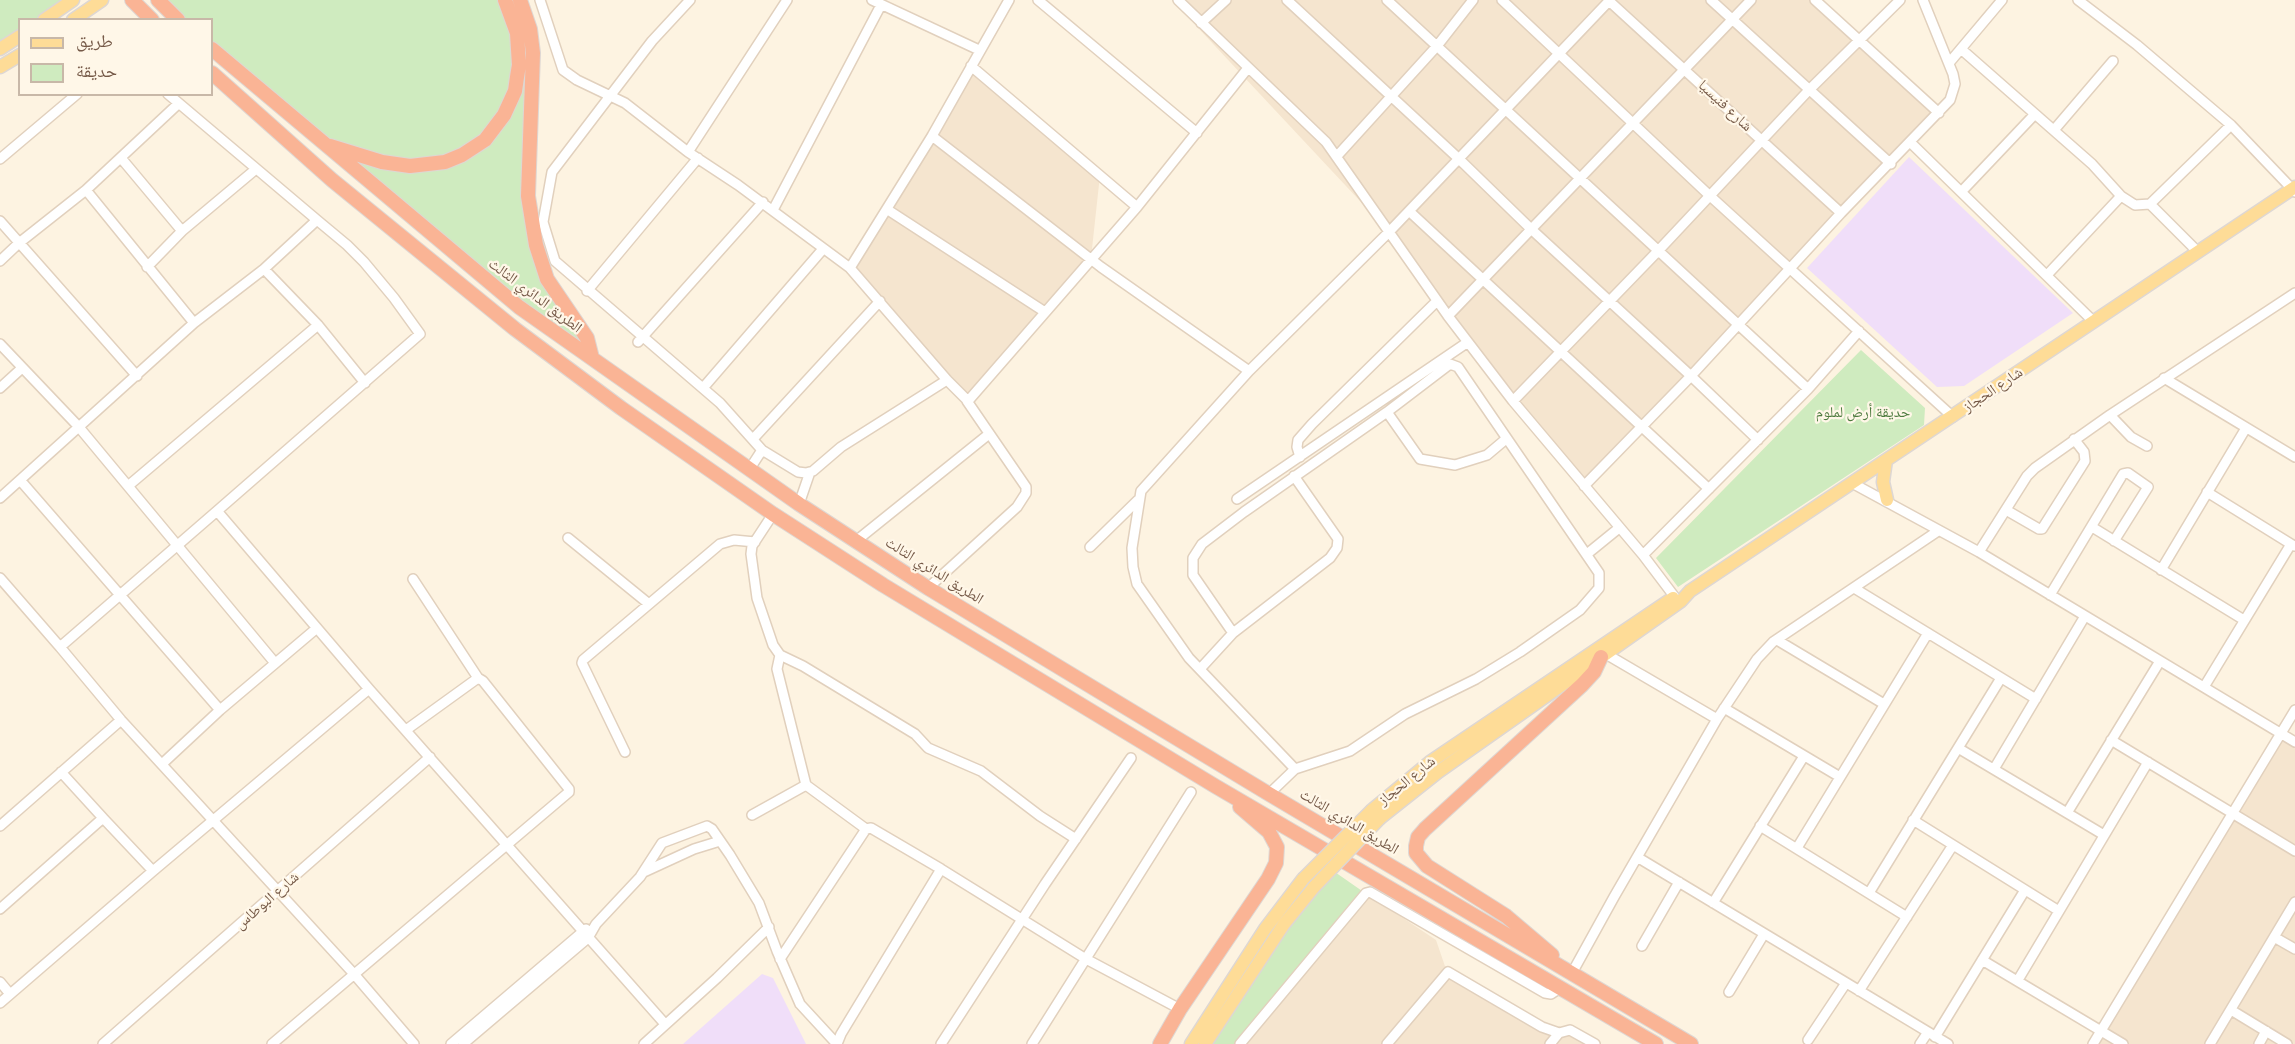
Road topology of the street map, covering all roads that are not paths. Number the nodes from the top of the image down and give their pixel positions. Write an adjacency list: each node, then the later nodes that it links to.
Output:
1 (102, 0): 28 (main road)
2 (132, 0): 30 (highway)
3 (158, 0): 31 (highway)
4 (505, 0): 65 (highway)
5 (520, 0): 121 (highway)
6 (540, 0): 51 (street)
7 (690, 0): 51 (street)
8 (787, 0): 67 (street)
9 (872, 0): 27 (street)
10 (1009, 0): 40 (street)
11 (1038, 0): 62 (street)
12 (1178, 0): 33 (street)
13 (1226, 0): 33 (street)
14 (1287, 0): 54 (street)
15 (1387, 0): 36 (street)
16 (1473, 0): 36 (street)
17 (1502, 0): 41 (street)
18 (1609, 0): 41 (street); 48 (street, شارع فنيسيا)
19 (1711, 0): 32 (street)
20 (1751, 0): 32 (street)
21 (1815, 0): 35 (street)
22 (1900, 0): 35 (street)
23 (1923, 0): 44 (street)
24 (2002, 0): 38 (street)
25 (2078, 0): 60 (street)
26 (71, 1): 29 (main road)
27 (881, 5): 40 (street); 84 (street)
28 (76, 17)
29 (47, 18)
30 (150, 18)
31 (176, 18)
32 (1732, 20): 48 (street); 50 (street)
33 (1201, 23): 47 (street)
34 (18, 37): 37 (main road)
35 (1859, 40): 50 (street); 57 (street)
36 (1437, 46): 54 (street); 56 (street)
37 (0, 49)
38 (1961, 49): 44 (street); 58 (street)
39 (213, 50): 65 (highway, الطريق الدائري الثالث)
40 (979, 50): 45 (street)
41 (1559, 54): 56 (street); 59 (street)
42 (18, 55): 46 (main road)
43 (2113, 61): 61 (street)
44 (1949, 63): 57 (street)
45 (971, 66): 63 (street); 83 (street)
46 (0, 67)
47 (1248, 68): 62 (street); 68 (street)
48 (1685, 69): 59 (street); 64 (street, شارع فنيسيا)
49 (213, 74): 166 (highway)
50 (1809, 90): 64 (street); 73 (street)
51 (610, 94): 67 (street); 105 (street)
52 (74, 96): 71 (street)
53 (170, 96): 55 (street)
54 (1389, 96): 68 (street); 70 (street)
55 (178, 104): 69 (street); 74 (street)
56 (1506, 109): 70 (street); 75 (street)
57 (1939, 113): 66 (street)
58 (2036, 114): 61 (street); 78 (street)
59 (1633, 125): 75 (street); 79 (street)
60 (2230, 125): 76 (street); 82 (street)
61 (2054, 130): 80 (street)
62 (1197, 133): 83 (street)
63 (932, 136): 85 (street); 97 (street)
64 (1762, 140): 79 (street); 87 (street, شارع فنيسيا)
65 (322, 143): 121 (highway, الطريق الدائري الثالث)
66 (1911, 143): 73 (street); 78 (street)
67 (688, 152): 72 (street)
68 (1337, 156): 92 (street)
69 (121, 158): 77 (street); 91 (street)
70 (1458, 158): 86 (street); 90 (street)
71 (0, 159)
72 (698, 159): 81 (street); 105 (street)
73 (1891, 164): 87 (street)
74 (256, 169): 88 (street); 91 (street)
75 (1581, 178): 90 (street); 96 (street)
76 (2294, 189): 95 (main road, شارع الحجاز)
77 (86, 190): 93 (street); 99 (street)
78 (1962, 191): 103 (street)
79 (1709, 195): 96 (street); 102 (street)
80 (2121, 196): 82 (street); 103 (street)
81 (763, 202): 84 (street); 117 (street)
82 (2150, 204): 95 (street)
83 (1137, 207): 97 (street)
84 (773, 210): 94 (street)
85 (888, 210): 100 (street); 110 (street)
86 (1409, 211): 92 (street); 104 (street)
87 (1841, 213): 102 (street)
88 (317, 220): 101 (street); 128 (street)
89 (0, 221): 93 (street)
90 (1531, 230): 104 (street); 109 (street)
91 (182, 231): 99 (street)
92 (1389, 232): 108 (street); 123 (street)
93 (19, 243): 98 (street); 124 (street)
94 (823, 249): 100 (street); 130 (street)
95 (2197, 250): 112 (main road, شارع الحجاز)
96 (1658, 251): 109 (street); 115 (street)
97 (1091, 258): 110 (street); 123 (street)
98 (0, 261)
99 (147, 267): 113 (street)
100 (850, 268): 107 (street)
101 (264, 269): 113 (street); 114 (street)
102 (1790, 270): 115 (street); 116 (street)
103 (2047, 275): 112 (street)
104 (1484, 279): 111 (street); 120 (street)
105 (587, 291): 117 (street)
106 (2295, 293): 126 (street)
107 (880, 301): 127 (street); 141 (street)
108 (1437, 301): 111 (street); 147 (street)
109 (1610, 301): 120 (street); 125 (street)
110 (1045, 312): 132 (street)
111 (1448, 316): 118 (street)
112 (2093, 321): 136 (main road, شارع الحجاز)
113 (195, 323): 124 (street)
114 (318, 325): 128 (street); 155 (street)
115 (1739, 325): 125 (street); 131 (street)
116 (1859, 331): 131 (street); 136 (street)
117 (640, 340): 130 (street)
118 (1468, 342): 133 (street); 147 (street)
119 (0, 344): 122 (street)
120 (1562, 353): 133 (street); 138 (street)
121 (592, 358): 150 (highway, الطريق الدائري الثالث)
122 (22, 368): 129 (street); 137 (street)
123 (1250, 371): 161 (street)
124 (137, 376): 137 (street)
125 (1692, 376): 138 (street); 144 (street)
126 (2164, 378): 135 (street); 139 (street)
127 (947, 380): 132 (street); 151 (street)
128 (364, 383): 165 (street)
129 (0, 388)
130 (703, 388): 141 (street)
131 (1808, 389): 144 (street)
132 (967, 401): 140 (street)
133 (1513, 401): 156 (street)
134 (1387, 412): 142 (street); 142 (street); 152 (street)
135 (2110, 415): 143 (street); 145 (street)
136 (1953, 417): 149 (main road, شارع الحجاز)
137 (78, 426): 153 (street); 155 (street)
138 (1642, 427): 156 (street); 157 (street)
139 (2246, 428): 148 (street); 158 (street)
140 (989, 434): 173 (street); 183 (street)
141 (753, 439): 146 (street)
142 (1506, 439): 178 (street)
143 (2074, 439): 164 (street); 164 (street)
144 (1758, 440): 157 (street)
145 (2147, 446)
146 (762, 450): 150 (street); 151 (street)
147 (1300, 457): 160 (street)
148 (2295, 457)
149 (1886, 460): 154 (main road, شارع الحجاز); 162 (main road)
150 (749, 470): 163 (highway, الطريق الدائري الثالث)
151 (810, 472): 163 (street)
152 (1294, 476): 193 (street); 193 (street)
153 (21, 480): 159 (street); 186 (street)
154 (1852, 483): 162 (street); 185 (main road, شارع الحجاز)
155 (128, 486): 174 (street)
156 (1584, 486): 168 (street)
157 (1709, 489): 179 (street)
158 (2207, 492): 175 (street); 180 (street)
159 (0, 498)
160 (1237, 499)
161 (1138, 500): 176 (street); 203 (street)
162 (1887, 500): 169 (street)
163 (799, 504): 173 (highway, الطريق الدائري الثالث)
164 (2006, 510): 177 (street)
165 (217, 511): 174 (street); 192 (street)
166 (773, 514): 172 (street); 231 (highway)
167 (2091, 527): 171 (street); 171 (street); 187 (street)
168 (1619, 528): 178 (street); 179 (street)
169 (1938, 531): 177 (street); 184 (street)
170 (568, 538): 189 (street)
171 (2114, 541): 180 (street)
172 (755, 542): 189 (street); 198 (street)
173 (856, 542): 183 (highway, الطريق الدائري الثالث)
174 (178, 544): 186 (street); 200 (street)
175 (2293, 545): 191 (street)
176 (1090, 547)
177 (1979, 552): 187 (street)
178 (1587, 554): 226 (street)
179 (1643, 555): 188 (street)
180 (2161, 570): 191 (street)
181 (0, 578): 196 (street)
182 (413, 579): 204 (street)
183 (928, 588): 233 (highway, الطريق الدائري الثالث)
184 (1854, 588): 194 (street); 195 (street)
185 (1690, 591): 188 (main road, شارع الحجاز); 197 (main road, شارع الحجاز)
186 (121, 595): 196 (street); 211 (street)
187 (2050, 595): 190 (street)
188 (1674, 596): 236 (main road, شارع الحجاز)
189 (649, 604): 220 (street)
190 (2085, 616): 199 (street); 208 (street)
191 (2244, 620): 206 (street)
192 (316, 628): 200 (street); 207 (street)
193 (1233, 633): 203 (street)
194 (1928, 633): 205 (street); 209 (street)
195 (1777, 639): 209 (street); 210 (street)
196 (60, 647): 214 (street)
197 (1603, 655): 213 (street); 236 (main road, شارع الحجاز); 274 (highway)
198 (780, 656): 201 (street); 202 (street)
199 (2160, 661): 206 (street); 217 (street)
200 (275, 663): 211 (street)
201 (798, 663): 202 (street); 245 (street)
202 (777, 669): 230 (street)
203 (1200, 669): 226 (street)
204 (478, 678): 215 (street); 248 (street)
205 (2001, 678): 208 (street); 219 (street)
206 (2204, 687): 216 (street)
207 (369, 689): 215 (street); 240 (street)
208 (2036, 699): 227 (street)
209 (1884, 704): 229 (street)
210 (1724, 708): 213 (street); 221 (street)
211 (220, 710): 225 (street)
212 (2295, 710): 216 (street)
213 (1717, 719): 251 (street)
214 (121, 720): 225 (street); 228 (street)
215 (406, 730): 222 (street)
216 (2281, 733): 218 (street); 237 (street)
217 (2111, 740): 224 (street); 234 (street)
218 (2295, 742)
219 (1958, 748): 227 (street); 239 (street)
220 (625, 752)
221 (1804, 756): 229 (street); 242 (street)
222 (430, 757): 248 (street); 257 (street, شارع البوطاس)
223 (1131, 758): 245 (street)
224 (2148, 762): 237 (street); 244 (street)
225 (162, 764): 240 (street)
226 (1295, 769): 233 (street)
227 (1994, 769): 234 (street)
228 (62, 772): 238 (street); 241 (street)
229 (1840, 777): 249 (street)
230 (806, 785): 235 (street); 243 (street)
231 (1215, 786): 279 (highway); 284 (highway)
232 (1191, 792): 272 (street)
233 (1269, 794): 274 (highway, الطريق الدائري الثالث)
234 (2067, 813): 244 (street)
235 (752, 814)
236 (1376, 814): 302 (main road, شارع الحجاز, bridge); 303 (main road, شارع الحجاز, bridge)
237 (2233, 814): 250 (street); 287 (street)
238 (103, 818): 253 (street); 261 (street)
239 (1913, 820): 247 (street); 258 (street)
240 (212, 822): 253 (street); 257 (street)
241 (0, 826)
242 (1760, 826): 249 (street); 260 (street)
243 (866, 829): 252 (street); 271 (street)
244 (2104, 835): 262 (street)
245 (1076, 839): 264 (street)
246 (720, 841): 254 (street); 254 (street); 265 (street)
247 (1953, 845): 256 (street); 263 (street)
248 (506, 846): 267 (street); 275 (street)
249 (1797, 849): 258 (street)
250 (2295, 851)
251 (1637, 857): 255 (street); 274 (street)
252 (941, 869): 264 (street); 292 (street)
253 (153, 871): 282 (street)
254 (644, 872): 267 (street)
255 (1678, 882): 260 (street); 269 (street)
256 (2025, 890): 262 (street); 273 (street)
257 (277, 893): 275 (street); 293 (street, شارع البوطاس)
258 (1869, 893): 263 (street)
259 (2295, 902): 268 (street)
260 (1713, 903): 266 (street)
261 (0, 909)
262 (2059, 911): 276 (street)
263 (1907, 917): 280 (street)
264 (1023, 920): 272 (street); 299 (street)
265 (769, 927): 271 (street); 286 (street)
266 (1764, 934): 278 (street); 281 (street)
267 (585, 935): 286 (street); 296 (street); 297 (street)
268 (2274, 937): 270 (street); 285 (street)
269 (1642, 946)
270 (2295, 949)
271 (780, 959): 292 (street)
272 (1086, 959): 284 (street); 300 (street)
273 (1982, 960): 276 (street); 290 (street)
274 (1568, 971): 309 (highway, الطريق الدائري الثالث)
275 (354, 974): 294 (street); 295 (street)
276 (2018, 980): 287 (street)
277 (0, 982): 282 (street)
278 (1846, 983): 280 (street); 291 (street)
279 (1560, 987): 304 (street); 308 (highway)
280 (1859, 991): 290 (street)
281 (1729, 992)
282 (10, 994): 283 (street)
283 (0, 1003)
284 (1180, 1009): 301 (highway)
285 (2231, 1010): 288 (street); 314 (street)
286 (665, 1024): 298 (street)
287 (2101, 1030): 312 (street); 313 (street)
288 (2266, 1031): 315 (street); 316 (street)
289 (1559, 1032): 305 (street); 306 (street); 307 (street)
290 (1932, 1034): 310 (street); 311 (street)
291 (1808, 1040)
292 (836, 1043)
293 (104, 1044)
294 (272, 1044)
295 (414, 1044)
296 (451, 1044)
297 (463, 1044)
298 (644, 1044)
299 (941, 1044)
300 (1032, 1044)
301 (1160, 1044)
302 (1191, 1044)
303 (1205, 1044)
304 (1240, 1044)
305 (1387, 1044)
306 (1550, 1044)
307 (1595, 1044)
308 (1656, 1044)
309 (1691, 1044)
310 (1920, 1044)
311 (1948, 1044)
312 (2093, 1044)
313 (2123, 1044)
314 (2210, 1044)
315 (2259, 1044)
316 (2287, 1044)

